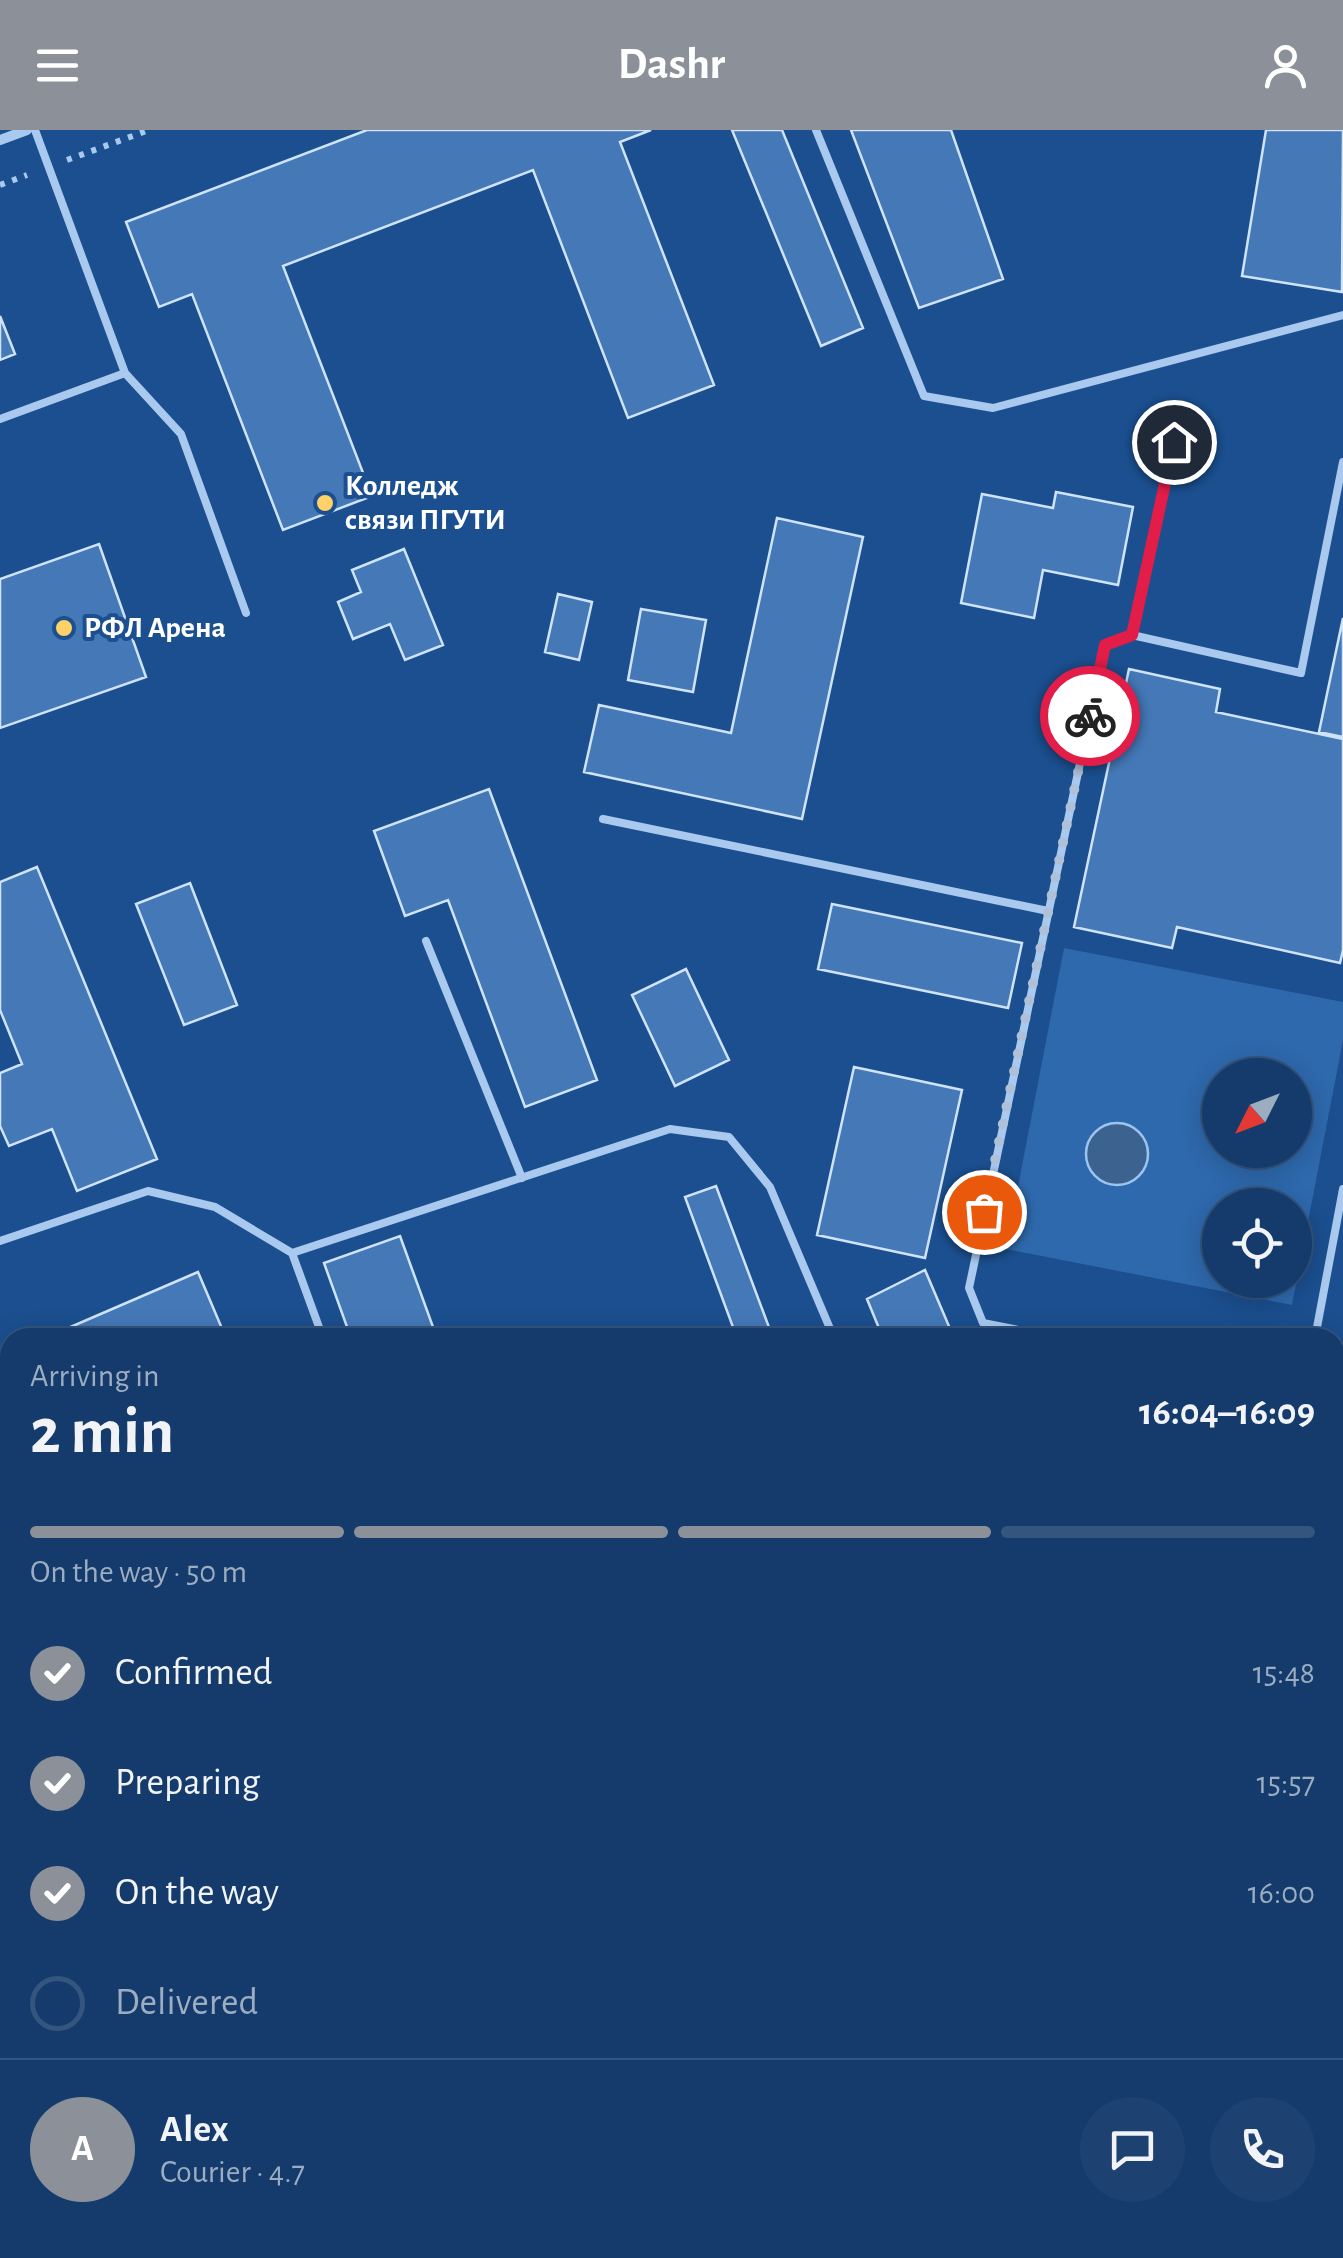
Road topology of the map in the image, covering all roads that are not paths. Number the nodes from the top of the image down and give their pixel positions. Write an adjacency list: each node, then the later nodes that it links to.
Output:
1 (28, 130): 4 (street)
2 (35, 130): 6 (lane)
3 (816, 130): 5 (lane)
4 (0, 140)
5 (1343, 314)
6 (124, 373): 7 (lane); 10 (lane)
7 (0, 419)
8 (1174, 442): 11 (lane)
9 (1343, 462): 11 (lane)
10 (246, 613)
11 (1132, 635): 13 (lane)
12 (603, 819): 13 (lane)
13 (1048, 911): 21 (lane)
14 (426, 940): 15 (lane)
15 (522, 1178): 18 (lane); 20 (lane)
16 (1343, 1189): 22 (lane)
17 (0, 1240): 18 (lane)
18 (292, 1252): 19 (lane)
19 (319, 1328)
20 (830, 1328)
21 (1012, 1328)
22 (1317, 1328)

